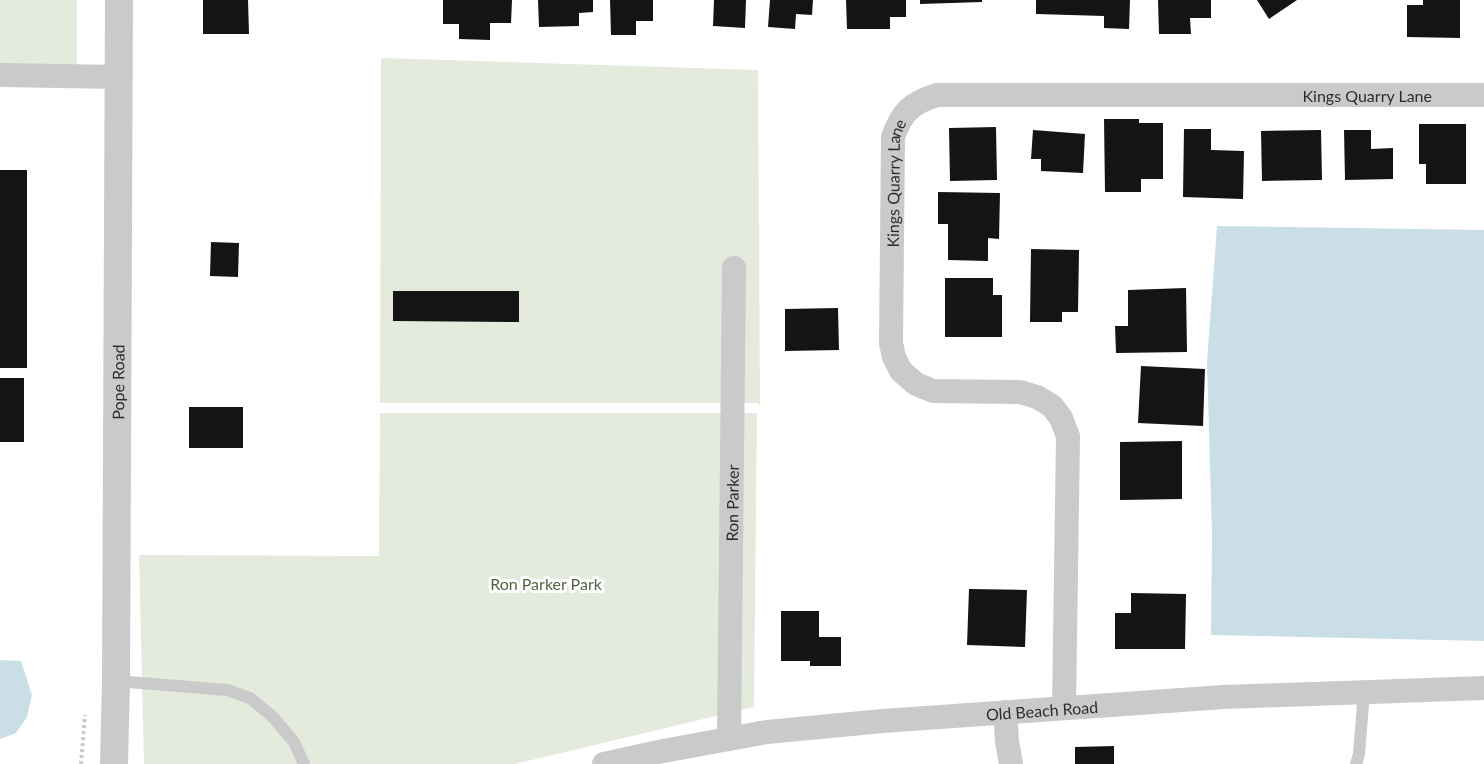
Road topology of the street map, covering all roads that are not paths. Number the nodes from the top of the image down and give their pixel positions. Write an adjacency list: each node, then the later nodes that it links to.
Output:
1 (118, 0): 3 (street, Pope Road)
2 (0, 75): 3 (street)
3 (118, 77): 6 (street, Pope Road)
4 (1484, 95): 9 (street, Kings Quarry Lane)
5 (734, 268): 11 (street, Ron Parker)
6 (116, 681): 12 (street, Pope Road); 13 (lane)
7 (1484, 688): 8 (street, Old Beach Road)
8 (1364, 692): 9 (street, Old Beach Road); 16 (lane)
9 (1064, 708): 10 (street, Old Beach Road)
10 (1005, 711): 11 (street, Old Beach Road); 15 (street)
11 (729, 739): 14 (street, Old Beach Road)
12 (114, 764)
13 (304, 764)
14 (604, 764)
15 (1011, 764)
16 (1356, 764)

